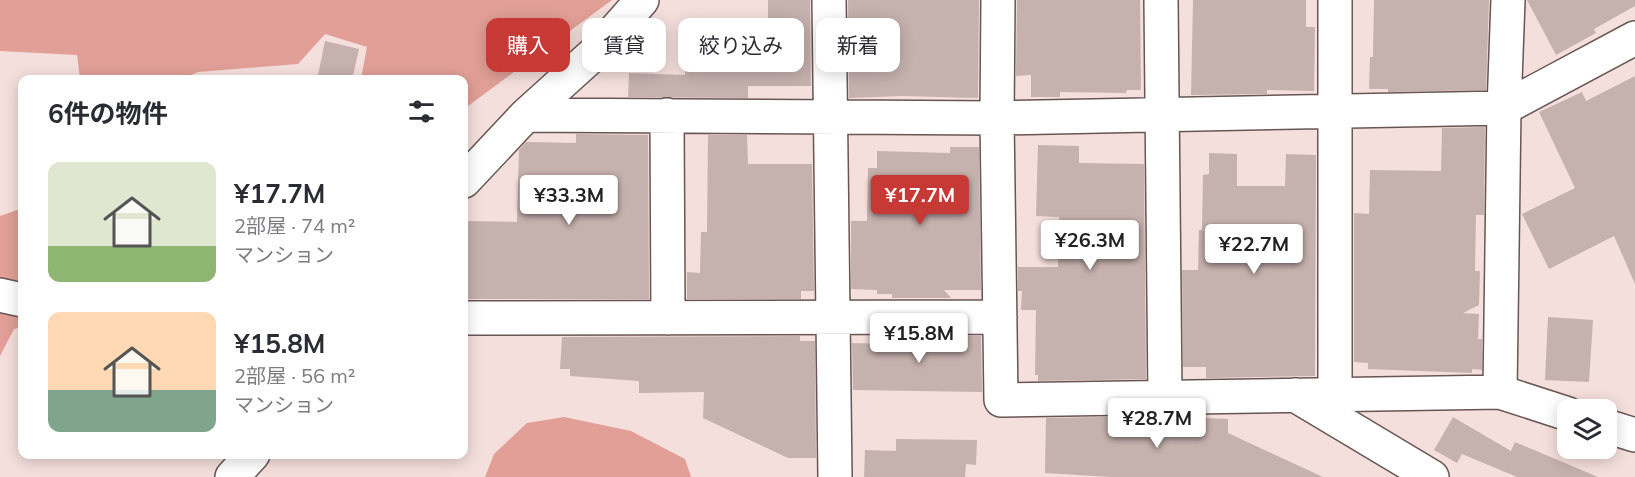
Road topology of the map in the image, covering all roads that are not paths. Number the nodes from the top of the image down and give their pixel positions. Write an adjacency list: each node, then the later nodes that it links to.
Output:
1 (642, 0): 11 (street)
2 (829, 0): 13 (street)
3 (998, 0): 14 (street)
4 (1161, 0): 10 (street)
5 (1335, 0): 9 (street)
6 (1508, 0): 8 (street)
7 (1635, 38): 8 (street)
8 (1504, 108): 9 (street); 22 (street)
9 (1334, 111): 10 (street); 24 (street)
10 (1162, 114): 14 (street); 25 (street)
11 (526, 115): 12 (street); 15 (street)
12 (667, 116): 13 (street); 21 (street)
13 (829, 117): 14 (street); 18 (street)
14 (997, 118): 19 (street)
15 (468, 177)
16 (0, 295): 17 (street)
17 (18, 299)
18 (833, 317): 19 (street); 21 (street); 31 (street)
19 (1000, 317): 25 (street)
20 (468, 318): 21 (street)
21 (668, 318)
22 (1500, 392): 24 (street); 26 (street)
23 (1295, 395): 24 (street); 25 (street); 32 (street)
24 (1335, 395)
25 (1165, 397)
26 (1557, 410)
27 (1617, 429): 28 (street)
28 (1635, 435)
29 (248, 459): 30 (street)
30 (232, 477)
31 (835, 477)
32 (1432, 477)

